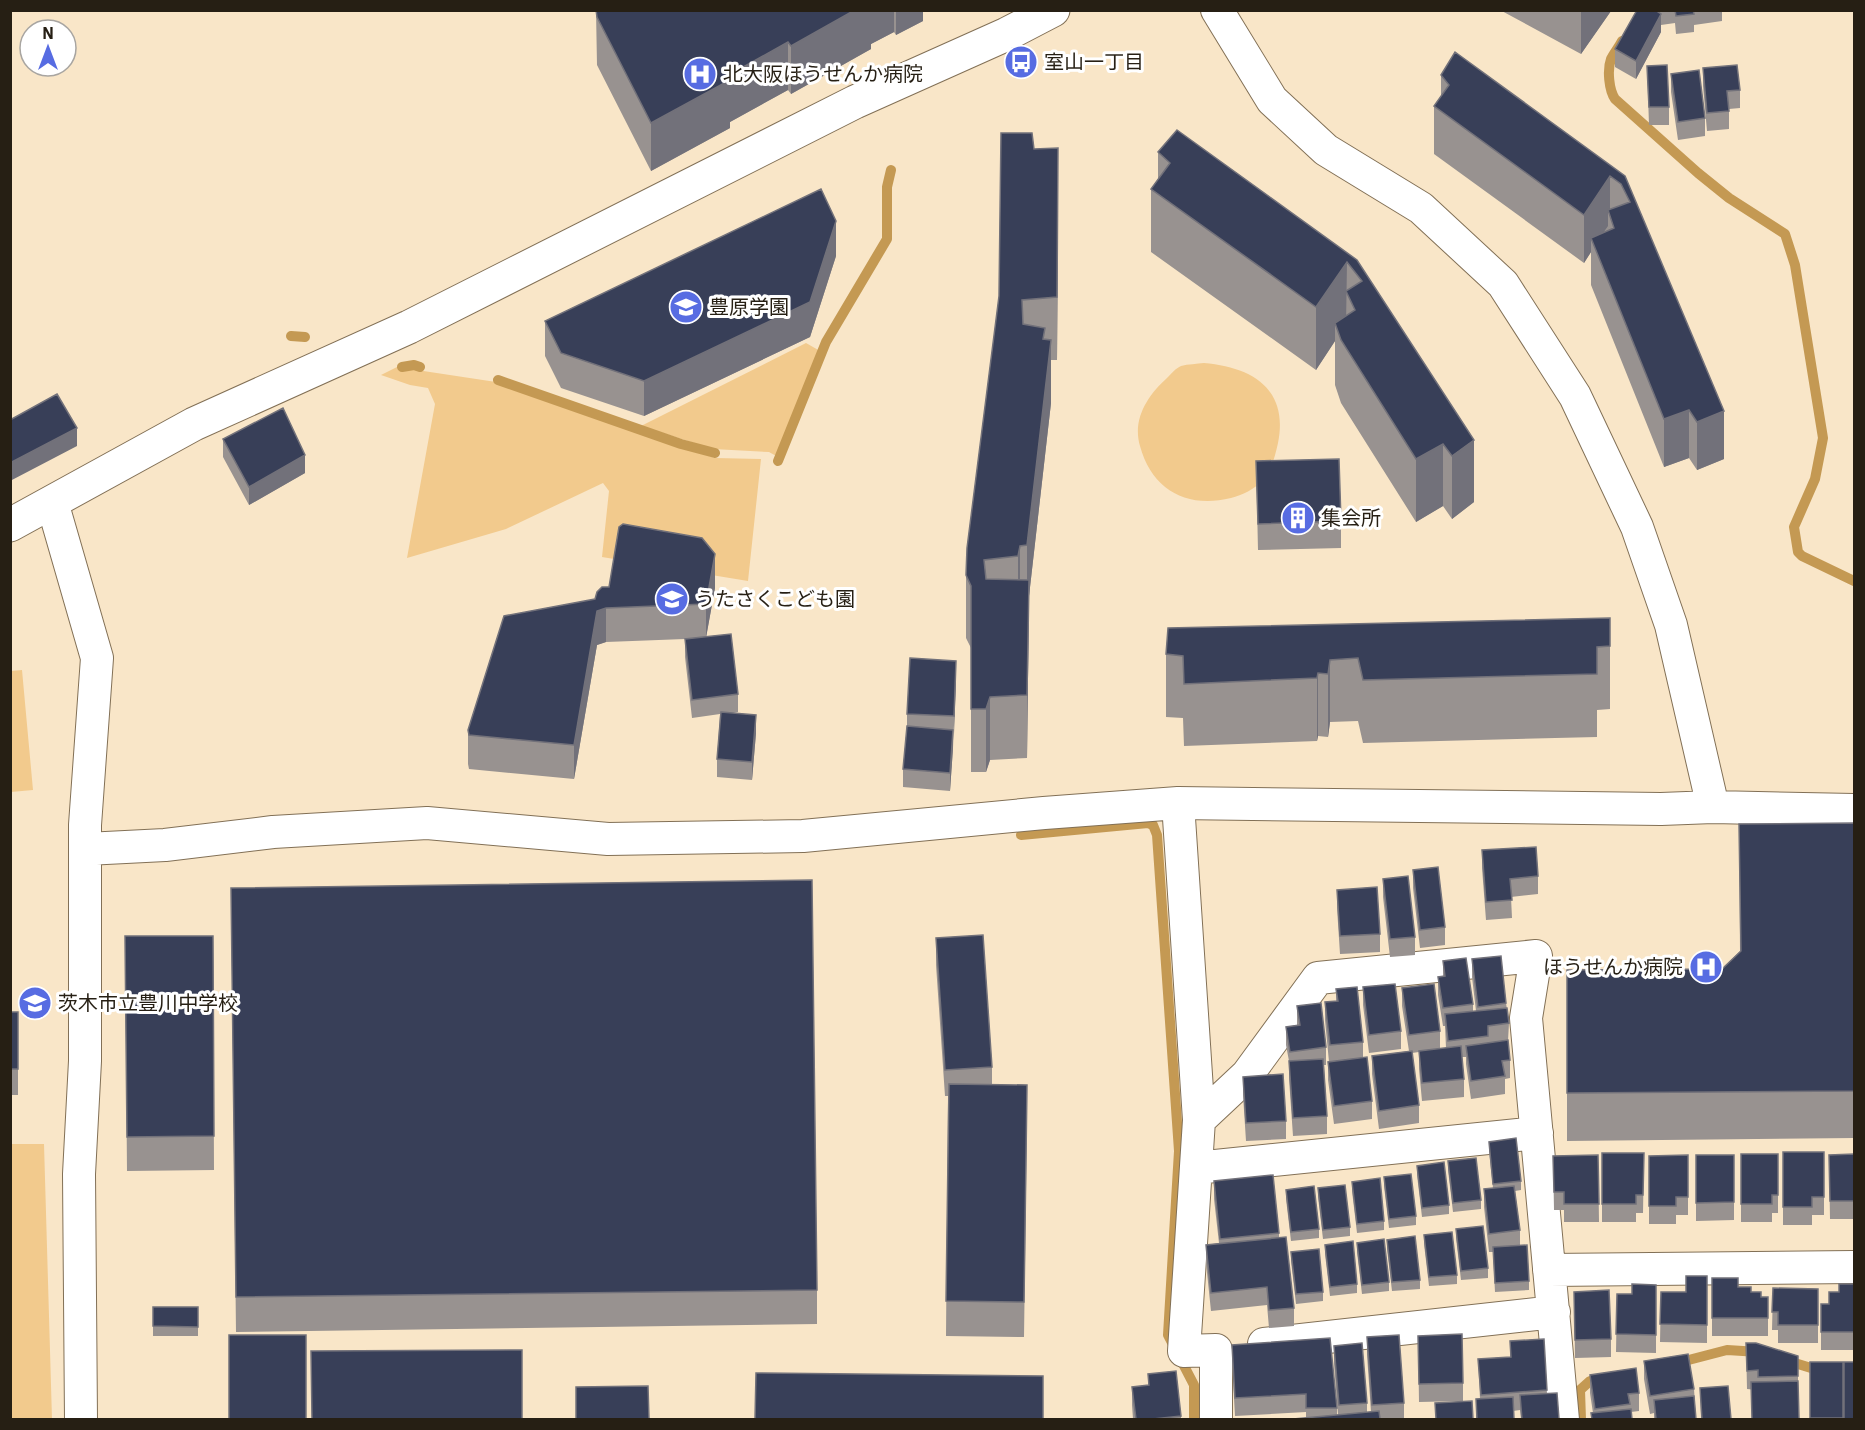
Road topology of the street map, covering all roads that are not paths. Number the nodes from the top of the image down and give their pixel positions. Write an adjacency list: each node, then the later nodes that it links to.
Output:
1 (1053, 10): 3 (street)
2 (1217, 10): 6 (street)
3 (52, 502): 4 (street); 8 (street)
4 (10, 525)
5 (1178, 803): 6 (street); 8 (street); 9 (street)
6 (1713, 807): 7 (street)
7 (1854, 810)
8 (86, 849): 16 (street)
9 (1199, 1120): 10 (street); 11 (street)
10 (1537, 1133): 11 (street); 13 (street)
11 (1196, 1168): 15 (street)
12 (1854, 1267): 13 (street)
13 (1550, 1270): 14 (street)
14 (1554, 1312): 15 (street); 18 (street)
15 (1216, 1350): 17 (street)
16 (81, 1419)
17 (1216, 1419)
18 (1563, 1419)

